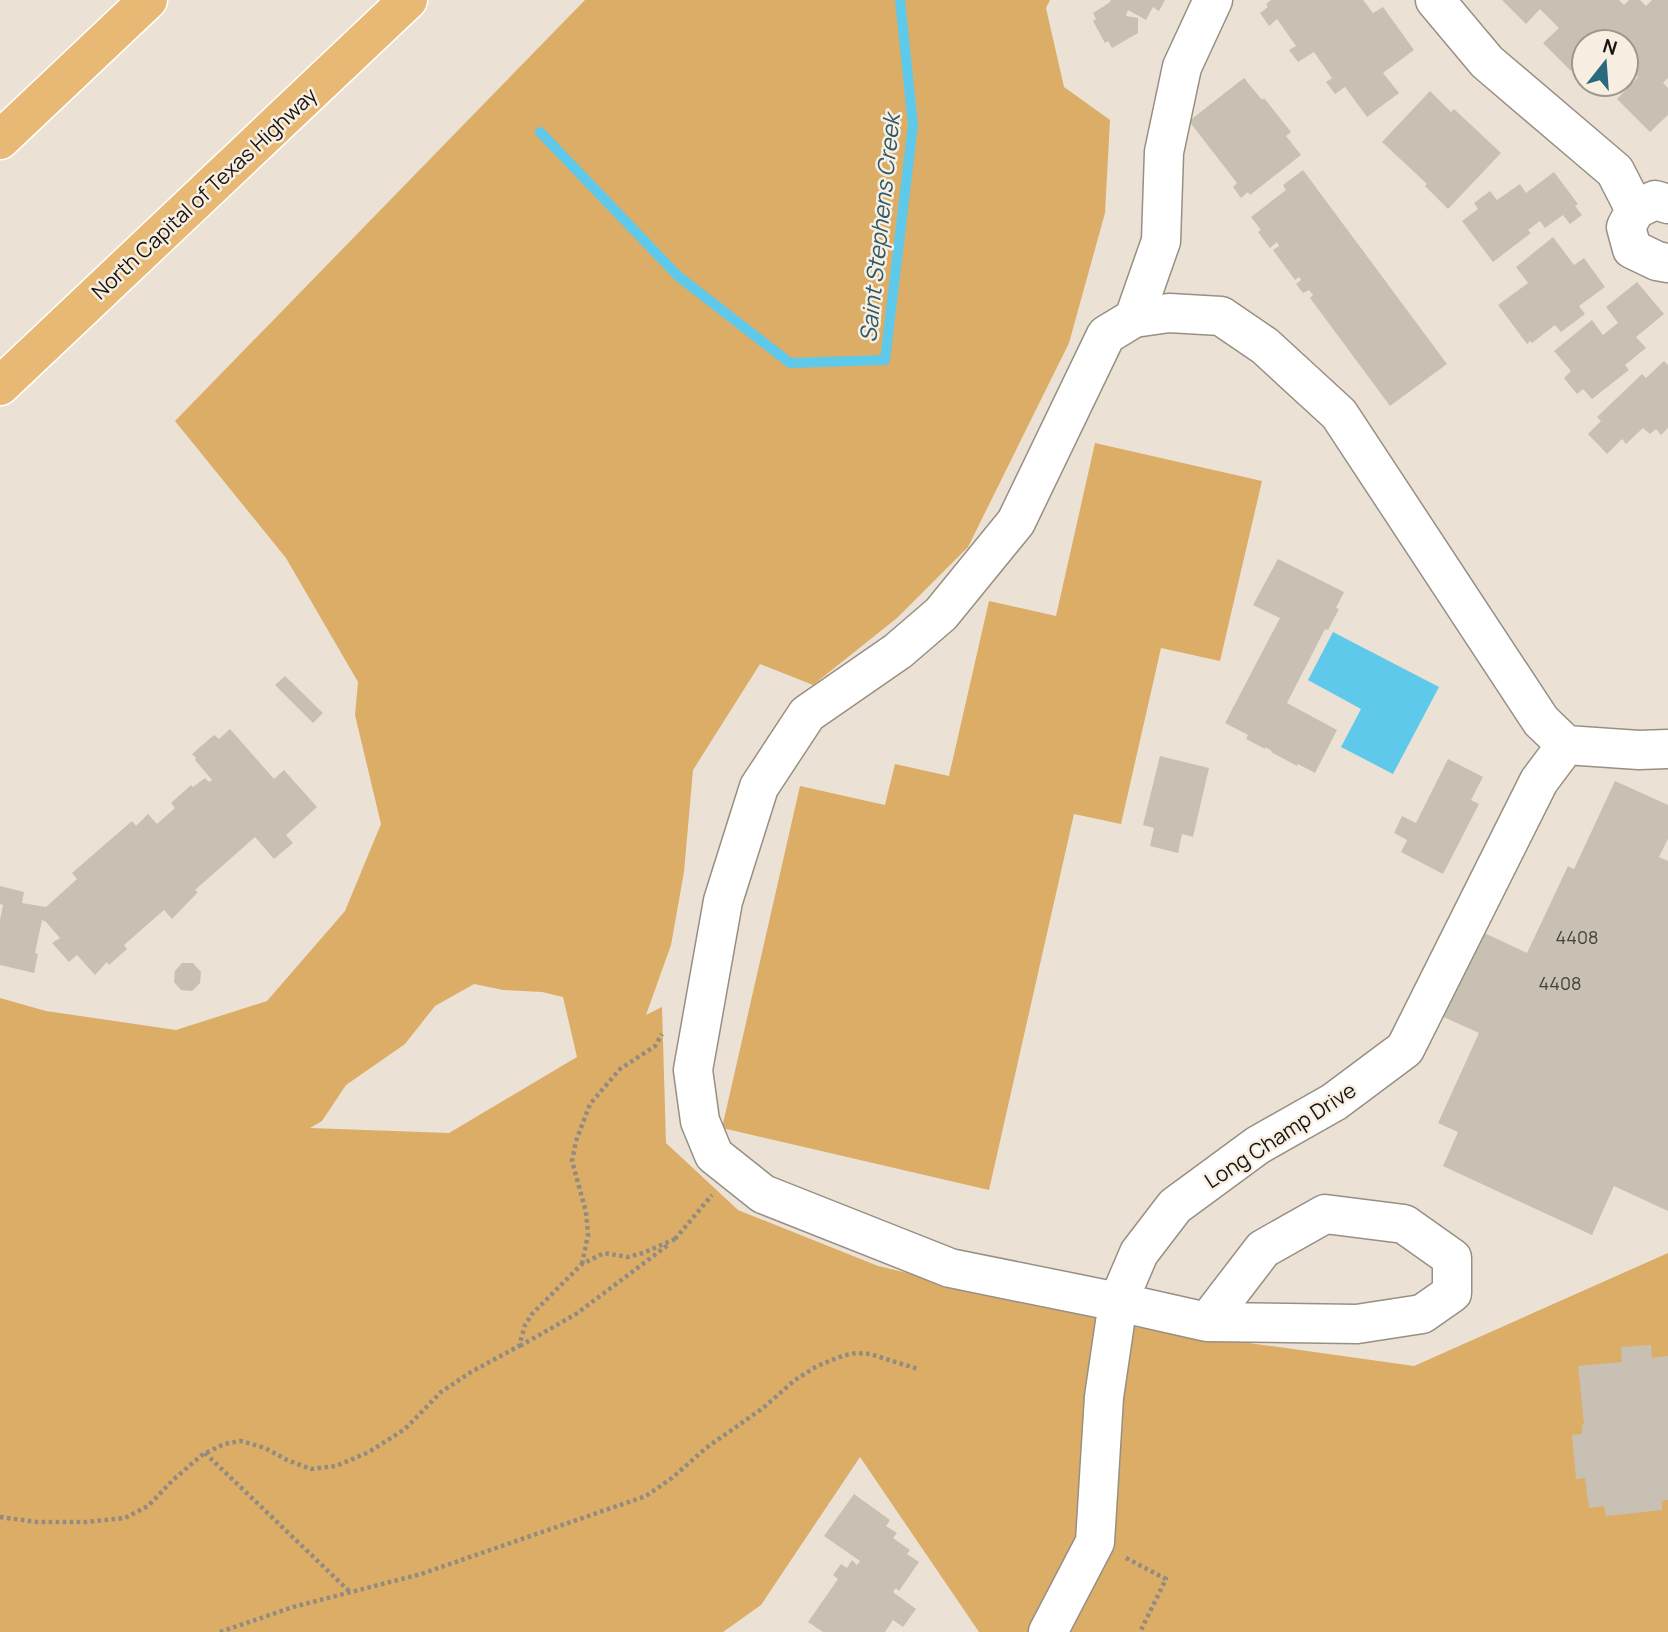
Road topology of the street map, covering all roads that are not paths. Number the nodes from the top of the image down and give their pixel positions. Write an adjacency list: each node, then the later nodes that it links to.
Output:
1 (148, 0): 5 (highway)
2 (408, 0): 9 (highway, North Capital of Texas Highway)
3 (1213, 0): 8 (street)
4 (1435, 0): 6 (street)
5 (0, 140)
6 (1652, 206): 7 (street)
7 (1668, 263)
8 (1134, 318): 10 (street); 12 (street)
9 (0, 386)
10 (1566, 745): 11 (street); 12 (street, Long Champ Drive)
11 (1668, 749)
12 (1118, 1302): 13 (street); 14 (street, Long Champ Drive)
13 (1207, 1322): 13 (street)
14 (1048, 1632)

